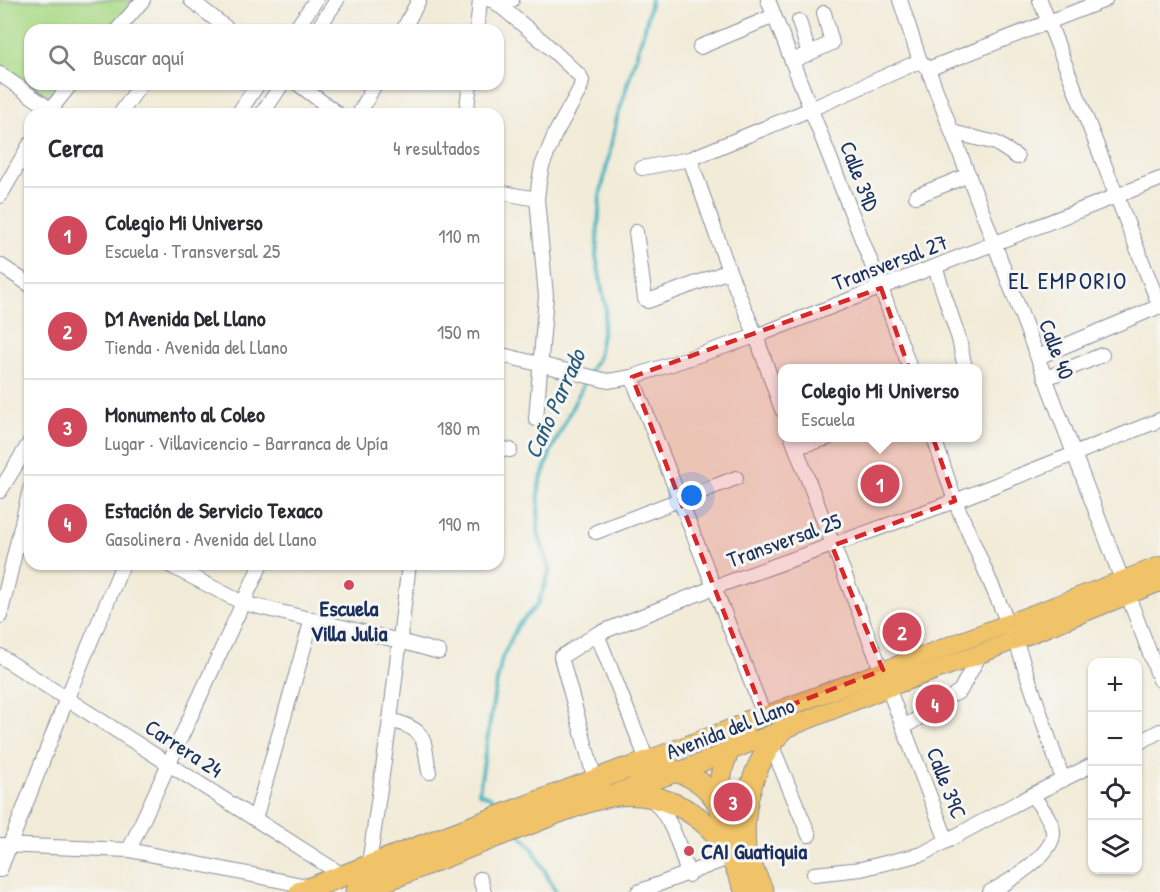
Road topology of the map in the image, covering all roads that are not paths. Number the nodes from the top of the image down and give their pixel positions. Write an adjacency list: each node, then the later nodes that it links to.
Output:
1 (142, 0): 17 (street)
2 (191, 0): 18 (street)
3 (337, 0): 20 (street)
4 (419, 0): 21 (street)
5 (480, 0): 22 (street)
6 (491, 0): 7 (street); 55 (street)
7 (512, 0)
8 (769, 0): 14 (street, Calle 39D)
9 (900, 0): 26 (street, Calle 40)
10 (1040, 0): 16 (street)
11 (1105, 0): 16 (street)
12 (315, 1): 19 (street)
13 (824, 13): 24 (street)
14 (774, 16): 23 (street); 25 (street, Calle 39D)
15 (798, 21): 24 (street)
16 (1049, 22): 26 (street); 54 (street)
17 (122, 24)
18 (221, 24)
19 (299, 24)
20 (321, 24)
21 (406, 24)
22 (478, 24)
23 (700, 47)
24 (809, 54): 25 (street)
25 (792, 61): 43 (street, Calle 39D)
26 (924, 65): 43 (street); 44 (street, Calle 40)
27 (0, 74): 35 (street)
28 (67, 90): 36 (street)
29 (137, 90): 37 (street)
30 (254, 90): 38 (street)
31 (278, 90): 39 (street)
32 (306, 90): 40 (street)
33 (372, 90): 41 (street)
34 (469, 90): 42 (street)
35 (46, 108)
36 (54, 108)
37 (124, 108)
38 (242, 108)
39 (266, 108)
40 (330, 108)
41 (362, 108)
42 (467, 108)
43 (812, 109): 47 (street); 62 (street, Calle 39D)
44 (952, 132): 46 (street); 49 (street, Calle 40)
45 (24, 154): 52 (street)
46 (1017, 157)
47 (690, 159): 48 (street); 60 (street)
48 (642, 168)
49 (969, 175): 53 (street); 57 (street, Calle 40)
50 (1160, 179): 54 (street, Transversal 27)
51 (504, 193): 55 (street)
52 (0, 196)
53 (916, 196)
54 (1116, 197): 57 (street, Transversal 27); 63 (street)
55 (537, 199): 70 (street)
56 (636, 232): 60 (street)
57 (995, 245): 59 (street, Transversal 27); 67 (street, Calle 40)
58 (0, 264): 61 (street)
59 (935, 267): 62 (street, Transversal 27); 69 (street)
60 (729, 271): 64 (street)
61 (24, 281)
62 (881, 288): 64 (street, Transversal 27); 68 (street, Calle 39D)
63 (1160, 306): 67 (street)
64 (756, 336): 71 (street, Transversal 27); 73 (street)
65 (1102, 355): 72 (street)
66 (504, 356): 70 (street)
67 (1038, 357): 72 (street, Calle 40)
68 (908, 364)
69 (965, 364)
70 (539, 365): 71 (street, Transversal 27); 74 (street)
71 (632, 377): 84 (street)
72 (1046, 378): 79 (street, Calle 40)
73 (778, 396)
74 (536, 419)
75 (1160, 420): 79 (street, Transversal 25)
76 (794, 442): 88 (street, Calle 39C)
77 (935, 442): 85 (street)
78 (24, 451): 82 (street)
79 (1073, 454): 85 (street, Transversal 25); 96 (street, Calle 40)
80 (24, 460): 82 (street)
81 (736, 478): 84 (street)
82 (2, 483): 83 (street)
83 (24, 490)
84 (680, 501): 87 (street); 95 (street)
85 (955, 501): 88 (street, Transversal 25); 100 (street)
86 (24, 517): 98 (street)
87 (596, 532)
88 (832, 546): 95 (street, Transversal 25); 106 (street, Calle 39C)
89 (1160, 566): 96 (main road, Avenida del Llano)
90 (121, 570): 109 (street)
91 (180, 570): 97 (street)
92 (258, 570): 97 (street)
93 (408, 570): 102 (street)
94 (1160, 582): 96 (main road, Avenida del Llano)
95 (715, 587): 101 (street, Transversal 25); 111 (street)
96 (1126, 588): 100 (main road, Avenida del Llano); 107 (street, Calle 40)
97 (243, 603): 99 (street); 119 (street)
98 (0, 616)
99 (312, 620): 102 (street); 130 (street)
100 (1011, 632): 104 (main road, Avenida del Llano); 106 (main road, Avenida del Llano); 124 (street)
101 (597, 634): 118 (street); 125 (street, Transversal 25)
102 (400, 641): 103 (street); 112 (street)
103 (439, 652)
104 (980, 654): 106 (main road, Avenida del Llano); 108 (street)
105 (0, 656): 109 (street, Carrera 24)
106 (886, 678): 111 (main road, Avenida del Llano); 113 (street, Calle 39C); 115 (main road, Avenida del Llano)
107 (1160, 680)
108 (955, 694)
109 (67, 699): 119 (street, Carrera 24); 133 (street)
110 (925, 714): 113 (street)
111 (756, 718): 117 (highway); 118 (main road, Avenida del Llano)
112 (390, 720): 122 (street); 136 (street)
113 (904, 727): 132 (street, Calle 39C)
114 (1160, 731): 116 (street)
115 (776, 737): 117 (main road, Avenida del Llano); 131 (street); 135 (highway)
116 (1142, 740)
117 (728, 750): 123 (main road, Avenida del Llano); 129 (highway)
118 (647, 760): 121 (main road, Avenida del Llano)
119 (168, 763): 130 (street, Carrera 24); 134 (street)
120 (1090, 766): 124 (street)
121 (624, 769): 123 (highway); 125 (highway, Avenida del Llano)
122 (429, 772)
123 (678, 772): 125 (main road, Avenida del Llano); 129 (highway)
124 (1063, 780): 126 (street)
125 (601, 788): 127 (highway); 128 (highway, Avenida del Llano)
126 (1032, 795): 132 (street); 145 (street)
127 (647, 796): 135 (highway); 139 (street)
128 (554, 805): 136 (highway, Avenida del Llano); 140 (highway, Avenida del Llano)
129 (721, 809): 135 (highway)
130 (255, 819): 140 (street, Carrera 24)
131 (808, 835)
132 (947, 841): 138 (street)
133 (5, 845): 134 (street); 137 (street)
134 (129, 850): 141 (street)
135 (738, 855): 139 (street); 143 (highway); 144 (highway)
136 (370, 865): 140 (highway, Avenida del Llano)
137 (0, 870)
138 (814, 874)
139 (688, 875): 142 (street)
140 (358, 887): 141 (highway, Avenida del Llano)
141 (307, 890)
142 (638, 892)
143 (746, 892)
144 (763, 892)
145 (990, 892)

